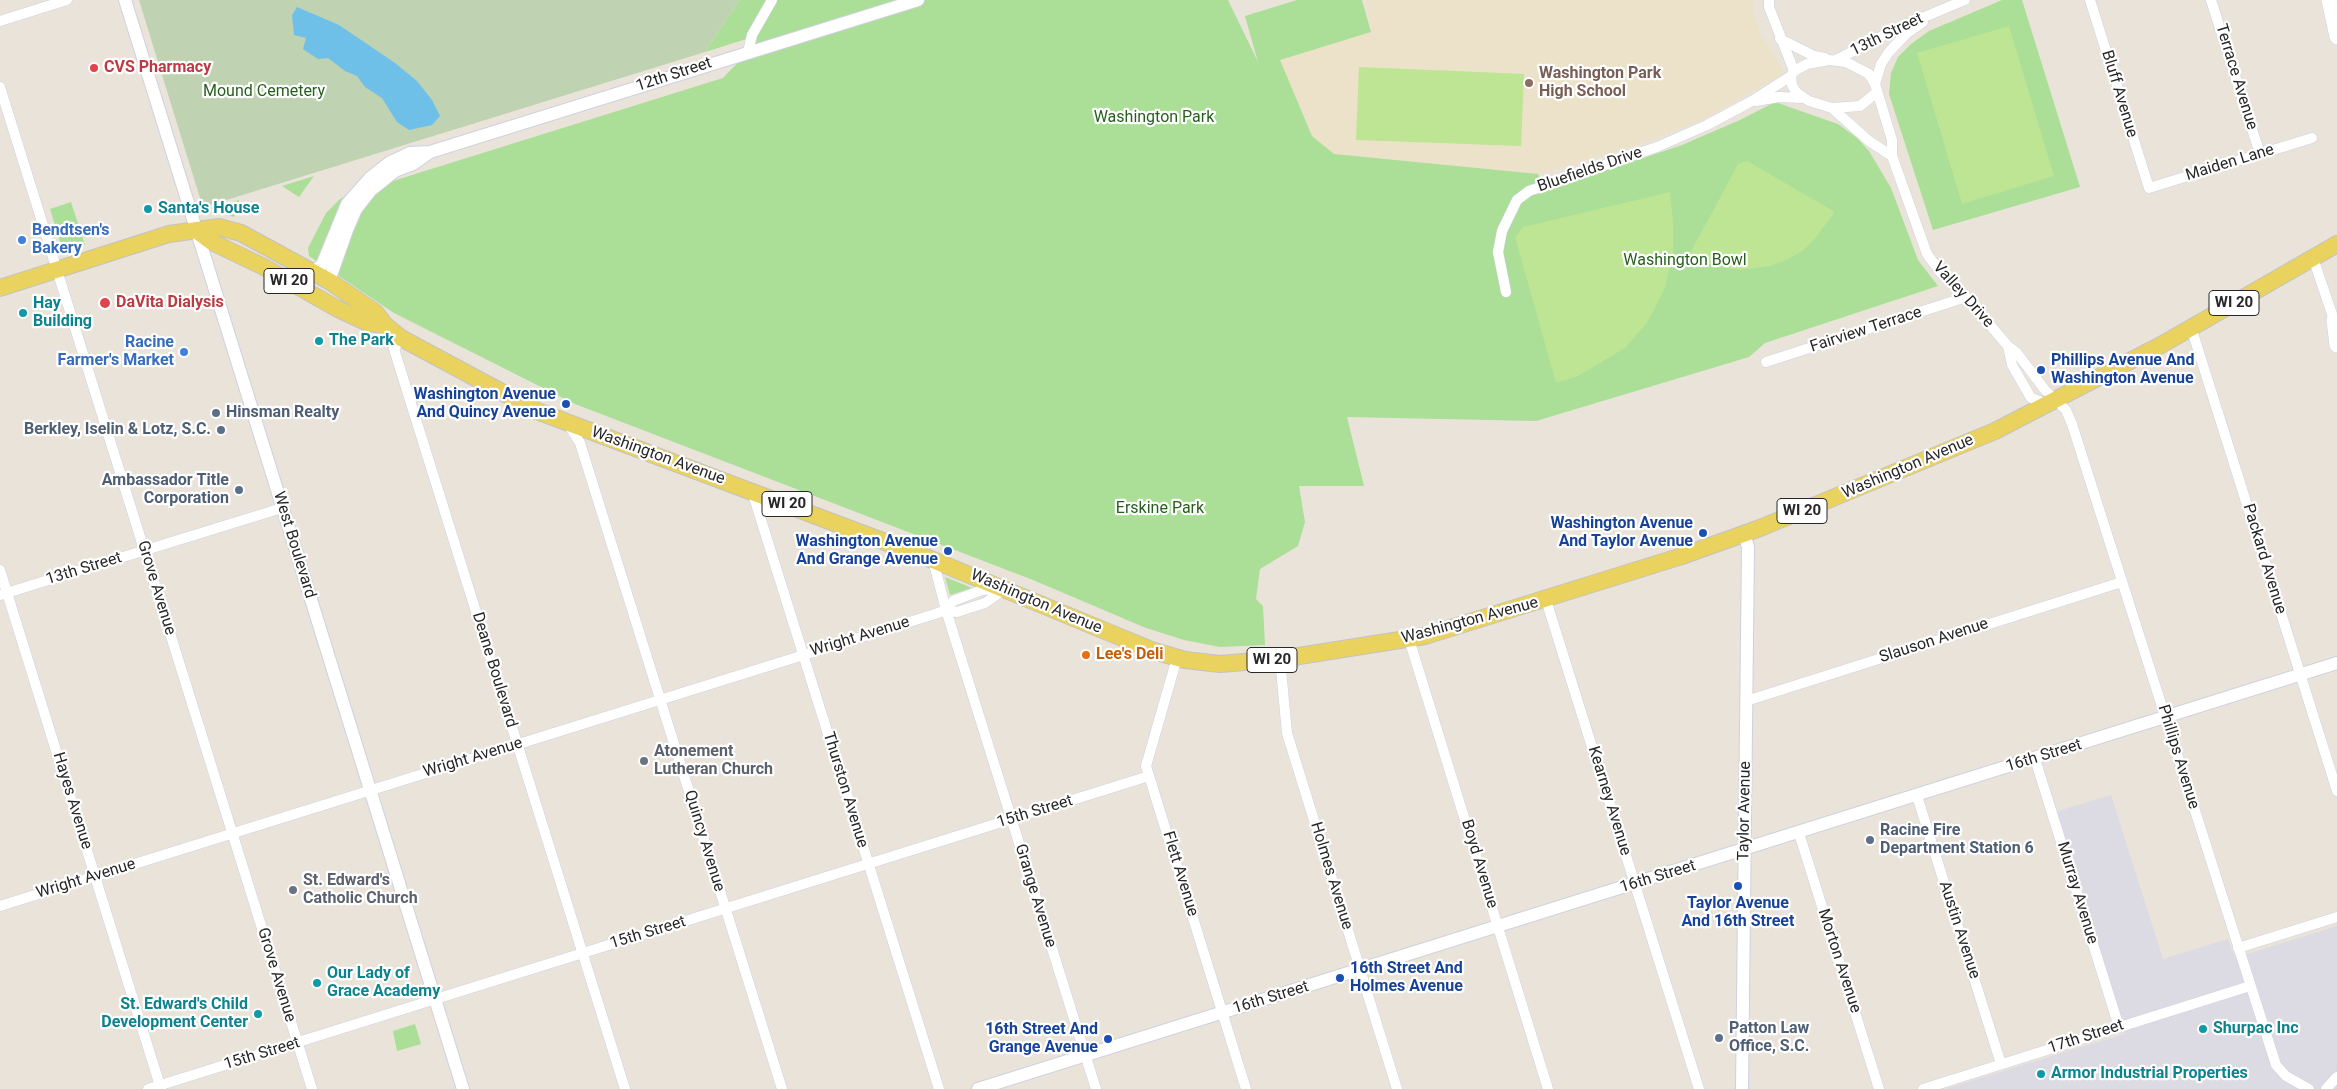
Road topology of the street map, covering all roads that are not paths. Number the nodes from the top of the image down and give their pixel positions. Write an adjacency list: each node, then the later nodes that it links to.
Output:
1 (67, 0): 11 (street)
2 (125, 0): 27 (street, West Boulevard)
3 (772, 0): 14 (street)
4 (918, 0): 14 (street, 12th Street)
5 (1769, 0): 13 (street)
6 (1965, 0): 10 (street, 13th Street)
7 (2090, 0): 26 (street, Bluff Avenue)
8 (2211, 0): 24 (street, Terrace Avenue)
9 (2329, 0): 12 (main road)
10 (1938, 11): 15 (street, 13th Street); 18 (street, 13th Street)
11 (0, 21)
12 (2337, 37)
13 (1780, 39): 15 (street, 13th Street); 16 (street)
14 (748, 52): 23 (street, 12th Street)
15 (1833, 60): 16 (street, Bluefields Drive); 18 (street)
16 (1793, 74): 19 (street); 20 (street, Bluefields Drive)
17 (0, 87): 31 (street, Grove Avenue)
18 (1876, 88): 21 (street); 25 (street, Valley Drive)
19 (1804, 98): 20 (street, Bluefields Drive); 21 (street, Bluefields Drive)
20 (1752, 102): 35 (street, Bluefields Drive)
21 (1832, 108): 25 (street)
22 (2312, 138): 24 (street, Maiden Lane)
23 (430, 152): 32 (street, 12th Street); 33 (street, 12th Street)
24 (2260, 154): 26 (street, Maiden Lane)
25 (1892, 156): 36 (street, Valley Drive)
26 (2149, 188)
27 (196, 230): 30 (main road, Washington Avenue / WI 20); 31 (main road, Washington Avenue / WI 20); 32 (main road, Washington Avenue / WI 20); 47 (street, West Boulevard)
28 (2337, 244): 29 (main road, Washington Avenue / WI 20)
29 (2314, 258): 37 (street); 39 (main road, Washington Avenue / WI 20)
30 (264, 267): 33 (main road); 38 (main road, Washington Avenue / WI 20)
31 (57, 269): 34 (main road, Washington Avenue / WI 20); 49 (street, Grove Avenue)
32 (314, 271): 33 (main road, Washington Avenue / WI 20)
33 (330, 281): 38 (main road, Washington Avenue / WI 20)
34 (0, 288)
35 (1506, 292)
36 (1966, 298): 42 (street, Valley Drive); 43 (street, Fairview Terrace)
37 (2335, 322): 41 (main road)
38 (385, 325): 40 (main road, Washington Avenue / WI 20)
39 (2191, 327): 44 (main road, Washington Avenue / WI 20); 62 (street, Packard Avenue)
40 (401, 338): 45 (main road, Washington Avenue / WI 20); 66 (street, Deane Boulevard)
41 (2337, 345)
42 (2008, 346): 44 (street, Valley Drive); 44 (street, Valley Drive)
43 (1766, 362)
44 (2057, 405): 48 (main road, Washington Avenue / WI 20); 52 (street, Phillips Avenue)
45 (568, 424): 46 (main road, Washington Avenue / WI 20); 63 (street, Quincy Avenue)
46 (752, 491): 50 (main road, Washington Avenue / WI 20); 58 (street, Thurston Avenue)
47 (282, 508): 49 (street, 13th Street); 69 (street, West Boulevard)
48 (1744, 533): 55 (main road, Washington Avenue / WI 20); 64 (street, Taylor Avenue)
49 (144, 550): 54 (street, 13th Street); 73 (street, Grove Avenue)
50 (933, 560): 53 (main road, Washington Avenue / WI 20); 56 (street, Grange Avenue)
51 (0, 570): 54 (street, Hayes Avenue)
52 (2122, 582): 64 (street, Slauson Avenue); 65 (street, Phillips Avenue)
53 (1005, 589): 56 (street, Wright Avenue); 59 (main road, Washington Avenue / WI 20)
54 (4, 594): 77 (street, Hayes Avenue)
55 (1546, 600): 57 (main road, Washington Avenue / WI 20); 78 (street, Kearney Avenue)
56 (946, 610): 58 (street, Wright Avenue); 72 (street, Grange Avenue)
57 (1408, 639): 60 (main road, Washington Avenue / WI 20); 82 (street, Boyd Avenue)
58 (803, 655): 63 (street, Wright Avenue); 76 (street, Thurston Avenue)
59 (1177, 658): 60 (main road, Washington Avenue / WI 20); 68 (street, Flett Avenue)
60 (1280, 660): 85 (street, Holmes Avenue)
61 (2337, 663): 62 (street, 16th Street)
62 (2300, 675): 65 (street, 16th Street); 70 (street, Packard Avenue)
63 (660, 699): 66 (street, Wright Avenue); 80 (street, Quincy Avenue)
64 (1746, 701): 75 (street, Taylor Avenue)
65 (2165, 718): 67 (street, 16th Street); 83 (street, Phillips Avenue)
66 (518, 744): 69 (street, Wright Avenue); 84 (street, Deane Boulevard)
67 (2034, 759): 71 (street, 16th Street); 89 (street, Murray Avenue)
68 (1149, 776): 72 (street, 15th Street); 88 (street, Flett Avenue)
69 (370, 790): 73 (street, Wright Avenue); 87 (street, West Boulevard)
70 (2337, 791)
71 (1917, 796): 74 (street, 16th Street); 92 (street, Austin Avenue)
72 (1012, 819): 76 (street, 15th Street); 91 (street, Grange Avenue)
73 (232, 833): 77 (street, Wright Avenue); 90 (street, Grove Avenue)
74 (1799, 833): 75 (street, 16th Street); 108 (street, Morton Avenue)
75 (1745, 850): 78 (street, 16th Street); 107 (street, Taylor Avenue)
76 (868, 864): 80 (street, 15th Street); 100 (street, Thurston Avenue)
77 (95, 876): 79 (street, Wright Avenue); 94 (street, Hayes Avenue)
78 (1635, 884): 82 (street, 16th Street); 106 (street, Kearney Avenue)
79 (0, 906)
80 (726, 908): 84 (street, 15th Street); 99 (street, Quincy Avenue)
81 (2337, 917): 83 (street)
82 (1498, 927): 85 (street, 16th Street); 105 (street, Boyd Avenue)
83 (2238, 948): 86 (street, Phillips Avenue)
84 (582, 953): 87 (street, 15th Street); 98 (street, Deane Boulevard)
85 (1361, 970): 88 (street, 16th Street); 104 (street, Holmes Avenue)
86 (2250, 986): 89 (street, 17th Street); 110 (street, Phillips Avenue)
87 (435, 999): 90 (street, 15th Street); 97 (street, West Boulevard)
88 (1223, 1013): 91 (street, 16th Street); 103 (street, Flett Avenue)
89 (2119, 1027): 92 (street, 17th Street)
90 (297, 1042): 94 (street, 15th Street); 96 (street, Grove Avenue)
91 (1085, 1056): 101 (street, 16th Street); 102 (street, Grange Avenue)
92 (2001, 1064): 109 (street, 17th Street)
93 (2337, 1077): 111 (street)
94 (161, 1087): 95 (street, 15th Street)
95 (148, 1089)
96 (312, 1089)
97 (463, 1089)
98 (625, 1089)
99 (782, 1089)
100 (939, 1089)
101 (978, 1089)
102 (1096, 1089)
103 (1246, 1089)
104 (1397, 1089)
105 (1548, 1089)
106 (1699, 1089)
107 (1742, 1089)
108 (1879, 1089)
109 (1923, 1089)
110 (2309, 1089)
111 (2326, 1089)

